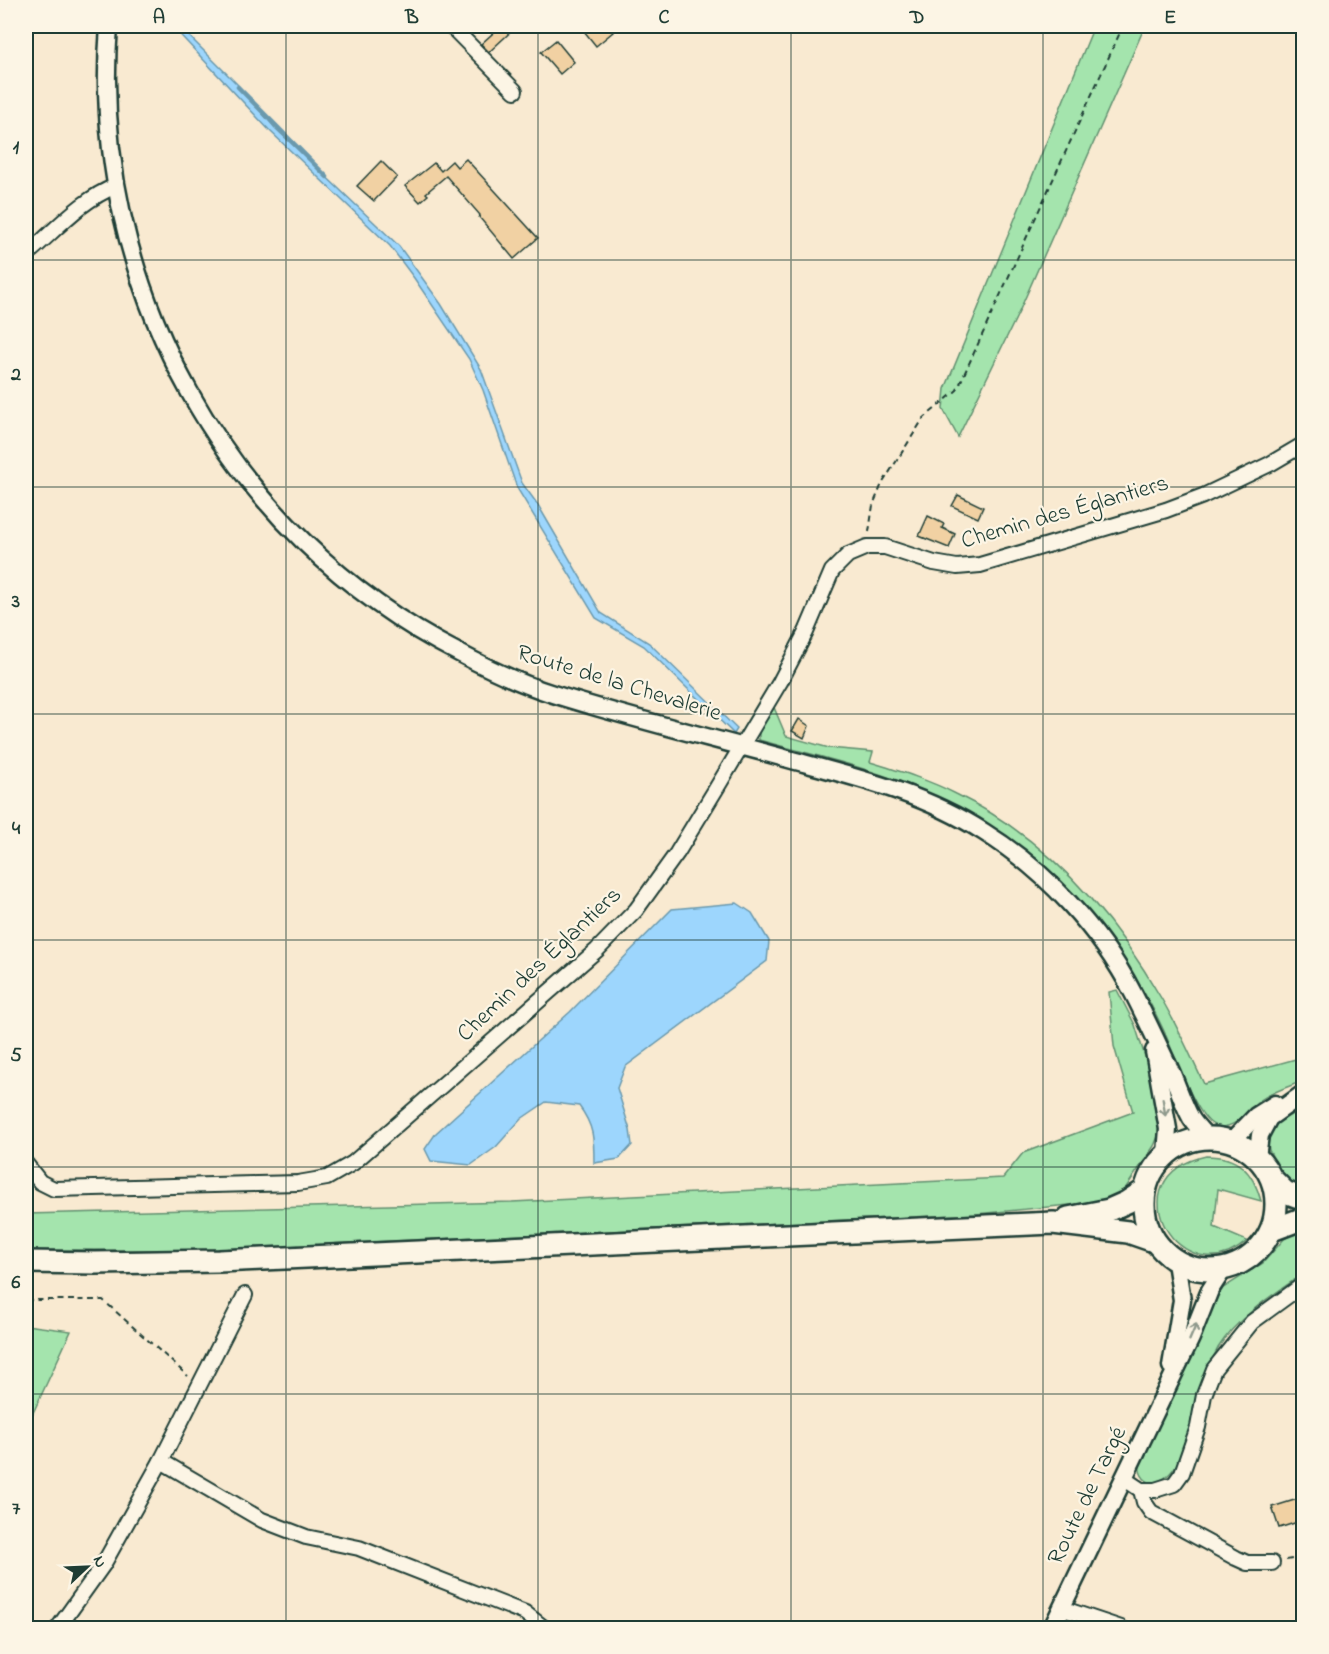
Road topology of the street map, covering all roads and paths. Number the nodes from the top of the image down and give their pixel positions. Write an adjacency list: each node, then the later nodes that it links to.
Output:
1 (109, 26): 5 (street, Route de la Chevalerie)
2 (451, 26): 4 (street)
3 (1123, 26): 8 (path)
4 (515, 91)
5 (116, 186): 6 (street); 9 (street, Route de la Chevalerie)
6 (26, 255)
7 (1304, 444): 8 (street, Chemin des Églantiers)
8 (867, 547): 9 (street, Chemin des Églantiers)
9 (741, 746): 10 (street, Route de la Chevalerie); 16 (street, Chemin des Églantiers)
10 (1149, 1029): 12 (street, Route de la Chevalerie); 14 (street, Route de la Chevalerie, one-way to 14)
11 (1301, 1094): 13 (street); 15 (street)
12 (1207, 1137): 13 (main road); 14 (main road)
13 (1232, 1141): 15 (main road)
14 (1166, 1154): 18 (main road)
15 (1257, 1157): 17 (main road)
16 (26, 1164)
17 (1272, 1179): 19 (main road); 22 (main road)
18 (1145, 1190): 21 (main road); 23 (main road)
19 (1304, 1199)
20 (1304, 1218): 22 (main road)
21 (1053, 1223): 23 (main road); 24 (main road)
22 (1272, 1230): 26 (main road)
23 (1154, 1240): 25 (main road)
24 (26, 1262)
25 (1176, 1262): 26 (main road); 30 (street, Route de Targé)
26 (1223, 1270): 30 (street, Route de Targé, one-way to 26)
27 (1304, 1284): 34 (street)
28 (245, 1295): 31 (street)
29 (26, 1300): 31 (path)
30 (1168, 1384): 33 (street, Route de Targé)
31 (198, 1385): 32 (street)
32 (161, 1461): 38 (street); 39 (street)
33 (1123, 1478): 34 (street); 37 (street, Route de Targé)
34 (1141, 1490): 36 (street)
35 (1304, 1557): 36 (path)
36 (1272, 1563)
37 (1061, 1608): 40 (street, Route de Targé); 41 (street)
38 (58, 1629)
39 (544, 1629)
40 (1052, 1629)
41 (1121, 1629)

